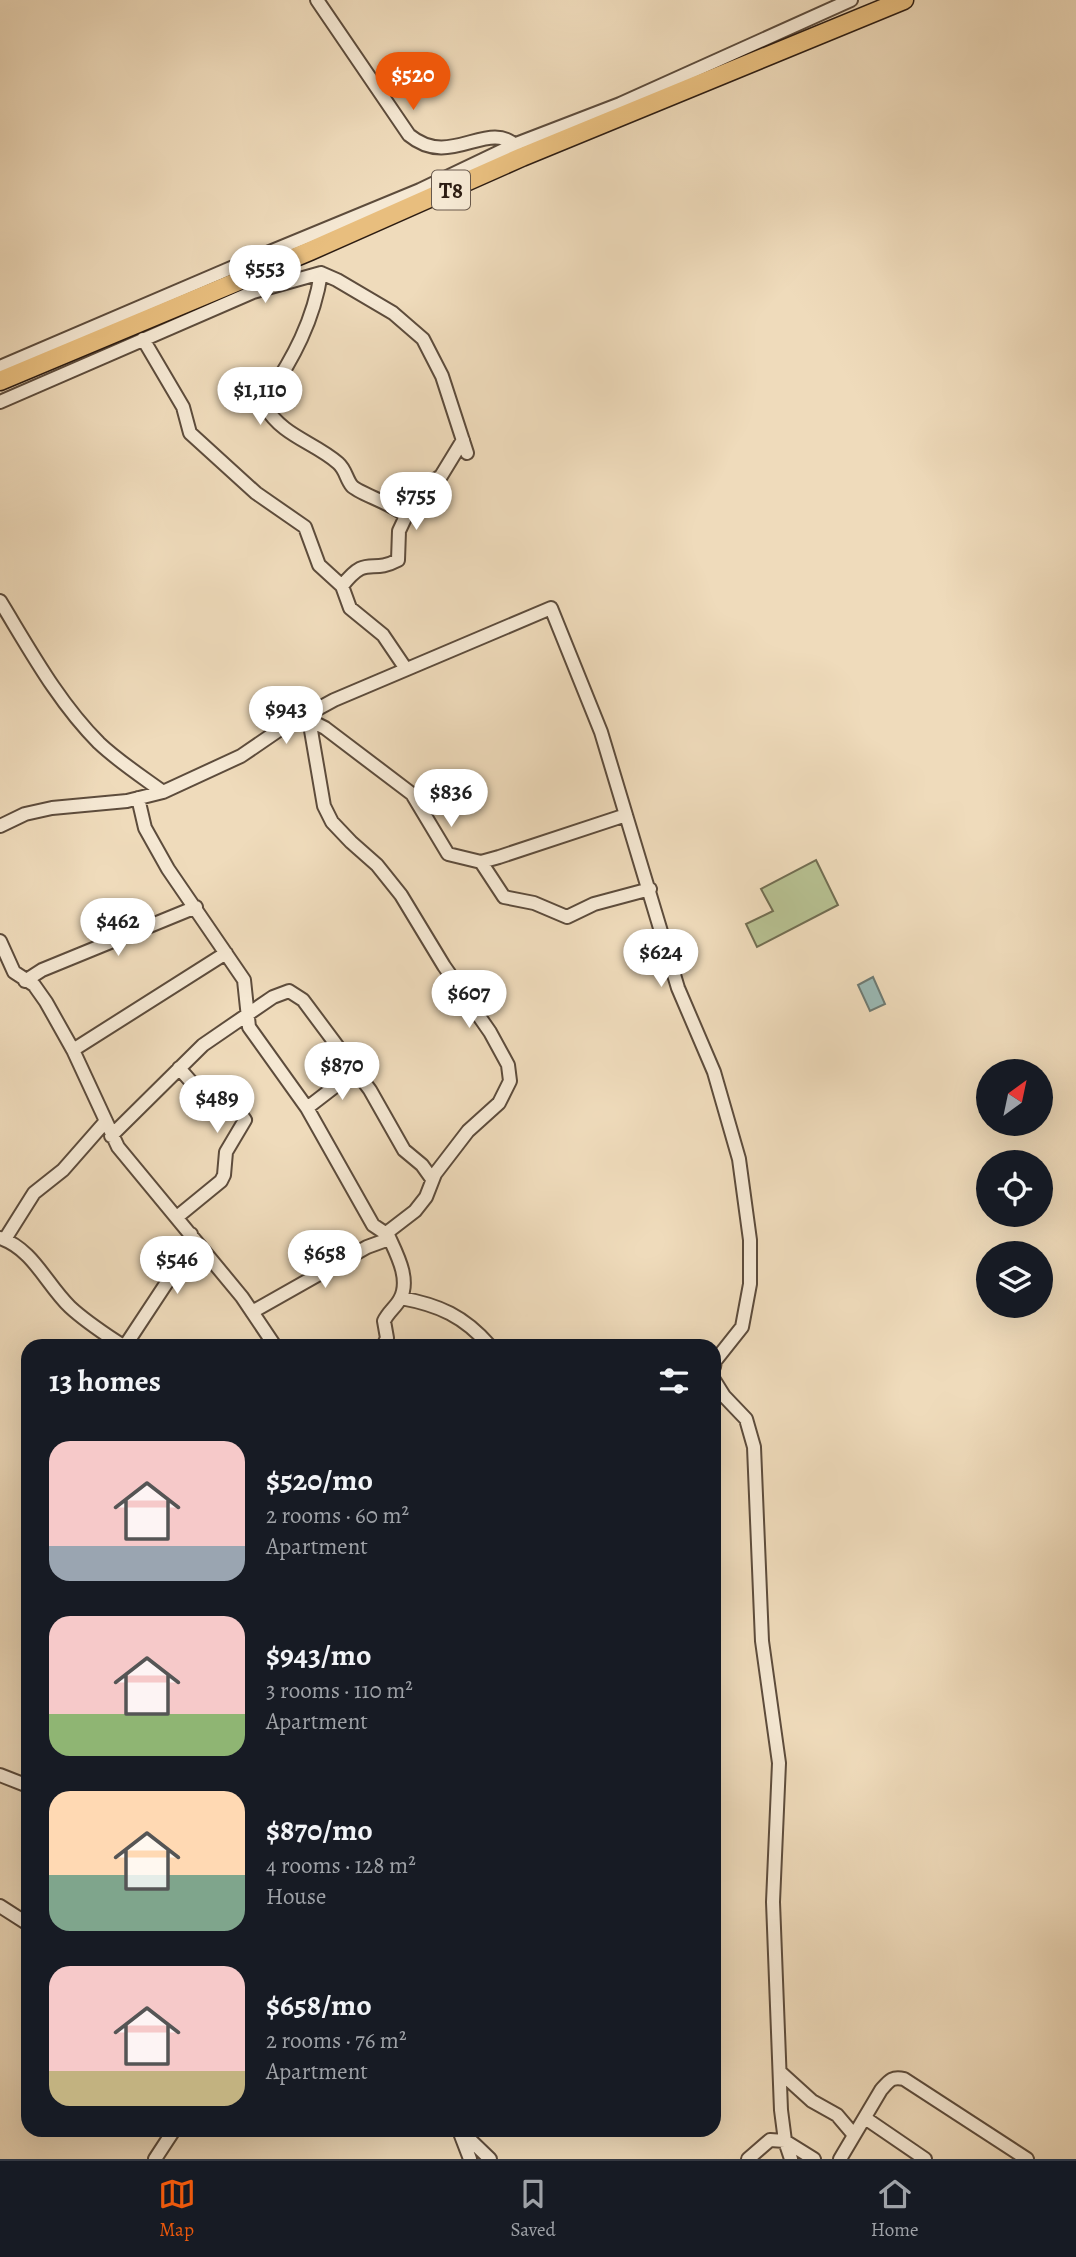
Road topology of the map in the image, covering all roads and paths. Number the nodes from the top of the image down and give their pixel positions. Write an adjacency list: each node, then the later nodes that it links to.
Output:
1 (317, 0): 4 (street)
2 (851, 0): 4 (street)
3 (904, 0): 4 (highway, T8)
4 (519, 151): 7 (street); 8 (highway, T8)
5 (321, 273): 6 (street); 10 (street); 12 (street)
6 (143, 339): 9 (street); 13 (street)
7 (0, 367)
8 (0, 381)
9 (0, 402)
10 (463, 440): 11 (street); 12 (street)
11 (467, 453)
12 (405, 515): 13 (street)
13 (342, 586): 15 (street)
14 (0, 601): 17 (street)
15 (406, 669): 16 (street); 19 (street)
16 (309, 717): 17 (street); 21 (street); 34 (street)
17 (163, 792): 18 (street)
18 (138, 798): 20 (street); 23 (street)
19 (626, 815): 21 (street); 22 (street)
20 (0, 826)
21 (481, 862): 22 (street)
22 (650, 889): 46 (street)
23 (196, 907): 25 (street); 26 (street)
24 (0, 940): 26 (street)
25 (226, 953): 27 (street); 28 (street)
26 (25, 981): 28 (street)
27 (247, 1015): 29 (street); 30 (street); 31 (street)
28 (73, 1050): 32 (street)
29 (180, 1068): 33 (street); 35 (street)
30 (355, 1071): 31 (street); 34 (street)
31 (307, 1108): 37 (street)
32 (106, 1121): 33 (street); 38 (street)
33 (111, 1136): 35 (street)
34 (432, 1179): 37 (street)
35 (177, 1217): 36 (street)
36 (191, 1234): 40 (street); 42 (street)
37 (388, 1237): 39 (street); 40 (street)
38 (2, 1239): 41 (street)
39 (401, 1298): 44 (street); 45 (street)
40 (251, 1312): 43 (street)
41 (114, 1339)
42 (129, 1339)
43 (270, 1339)
44 (386, 1339)
45 (483, 1339)
46 (721, 1355)
47 (721, 1391): 52 (street)
48 (0, 1775): 49 (street)
49 (21, 1783)
50 (0, 1906): 51 (street)
51 (21, 1920)
52 (780, 2072): 54 (street); 58 (street)
53 (865, 2118): 54 (street); 66 (street); 67 (street)
54 (854, 2135): 65 (street)
55 (169, 2137): 59 (street)
56 (462, 2137): 60 (street)
57 (467, 2137): 61 (street)
58 (785, 2141): 62 (street); 63 (street); 64 (street)
59 (155, 2159)
60 (470, 2159)
61 (490, 2159)
62 (748, 2159)
63 (790, 2159)
64 (814, 2159)
65 (840, 2159)
66 (925, 2159)
67 (1027, 2159)

